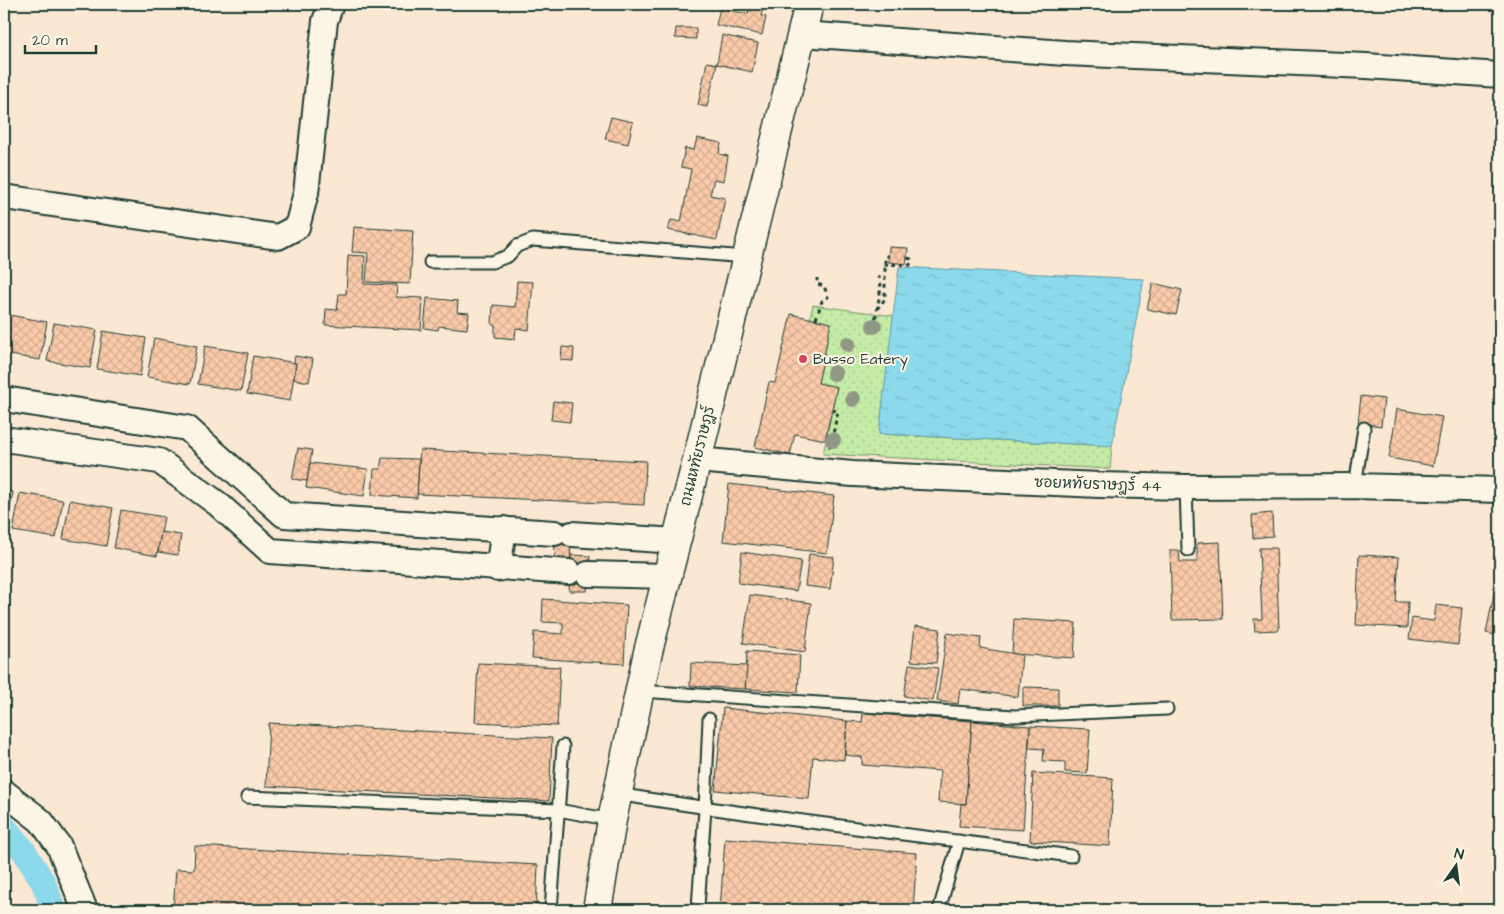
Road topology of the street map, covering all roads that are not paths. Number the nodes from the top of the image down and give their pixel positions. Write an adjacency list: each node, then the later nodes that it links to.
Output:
1 (331, 4): 5 (street)
2 (808, 4): 3 (main road, ถนนหทัยราษฎร์)
3 (802, 34): 4 (street); 6 (main road, ถนนหทัยราษฎร์)
4 (1500, 75)
5 (4, 197)
6 (747, 256): 7 (lane); 11 (main road, ถนนหทัยราษฎร์)
7 (430, 262)
8 (4, 398): 12 (street)
9 (1364, 428): 13 (lane)
10 (4, 439): 16 (street)
11 (697, 460): 14 (street, ซอยหทัยราษฎร์ 44); 18 (main road, ถนนหทัยราษฎร์)
12 (240, 476): 16 (street); 17 (street)
13 (1355, 486): 14 (street, ซอยหทัยราษฎร์ 44); 15 (street, ซอยหทัยราษฎร์ 44)
14 (1186, 487): 19 (lane)
15 (1500, 490)
16 (218, 504): 20 (street)
17 (504, 529): 18 (street); 20 (street)
18 (676, 541): 21 (main road, ถนนหทัยราษฎร์)
19 (1188, 550)
20 (498, 568): 21 (street)
21 (667, 576): 22 (main road, ถนนหทัยราษฎร์)
22 (641, 691): 23 (lane); 27 (main road, ถนนหทัยราษฎร์)
23 (1168, 709)
24 (709, 719): 29 (lane)
25 (563, 746): 30 (lane)
26 (4, 792): 35 (street)
27 (618, 794): 29 (lane); 31 (main road, ถนนหทัยราษฎร์)
28 (247, 797): 30 (lane)
29 (705, 809): 32 (lane); 34 (lane)
30 (558, 810): 31 (lane); 36 (lane)
31 (612, 820): 37 (main road, ถนนหทัยราษฎร์)
32 (959, 841): 33 (lane); 38 (lane)
33 (1070, 856)
34 (698, 907)
35 (85, 910)
36 (551, 910)
37 (597, 910)
38 (939, 910)

